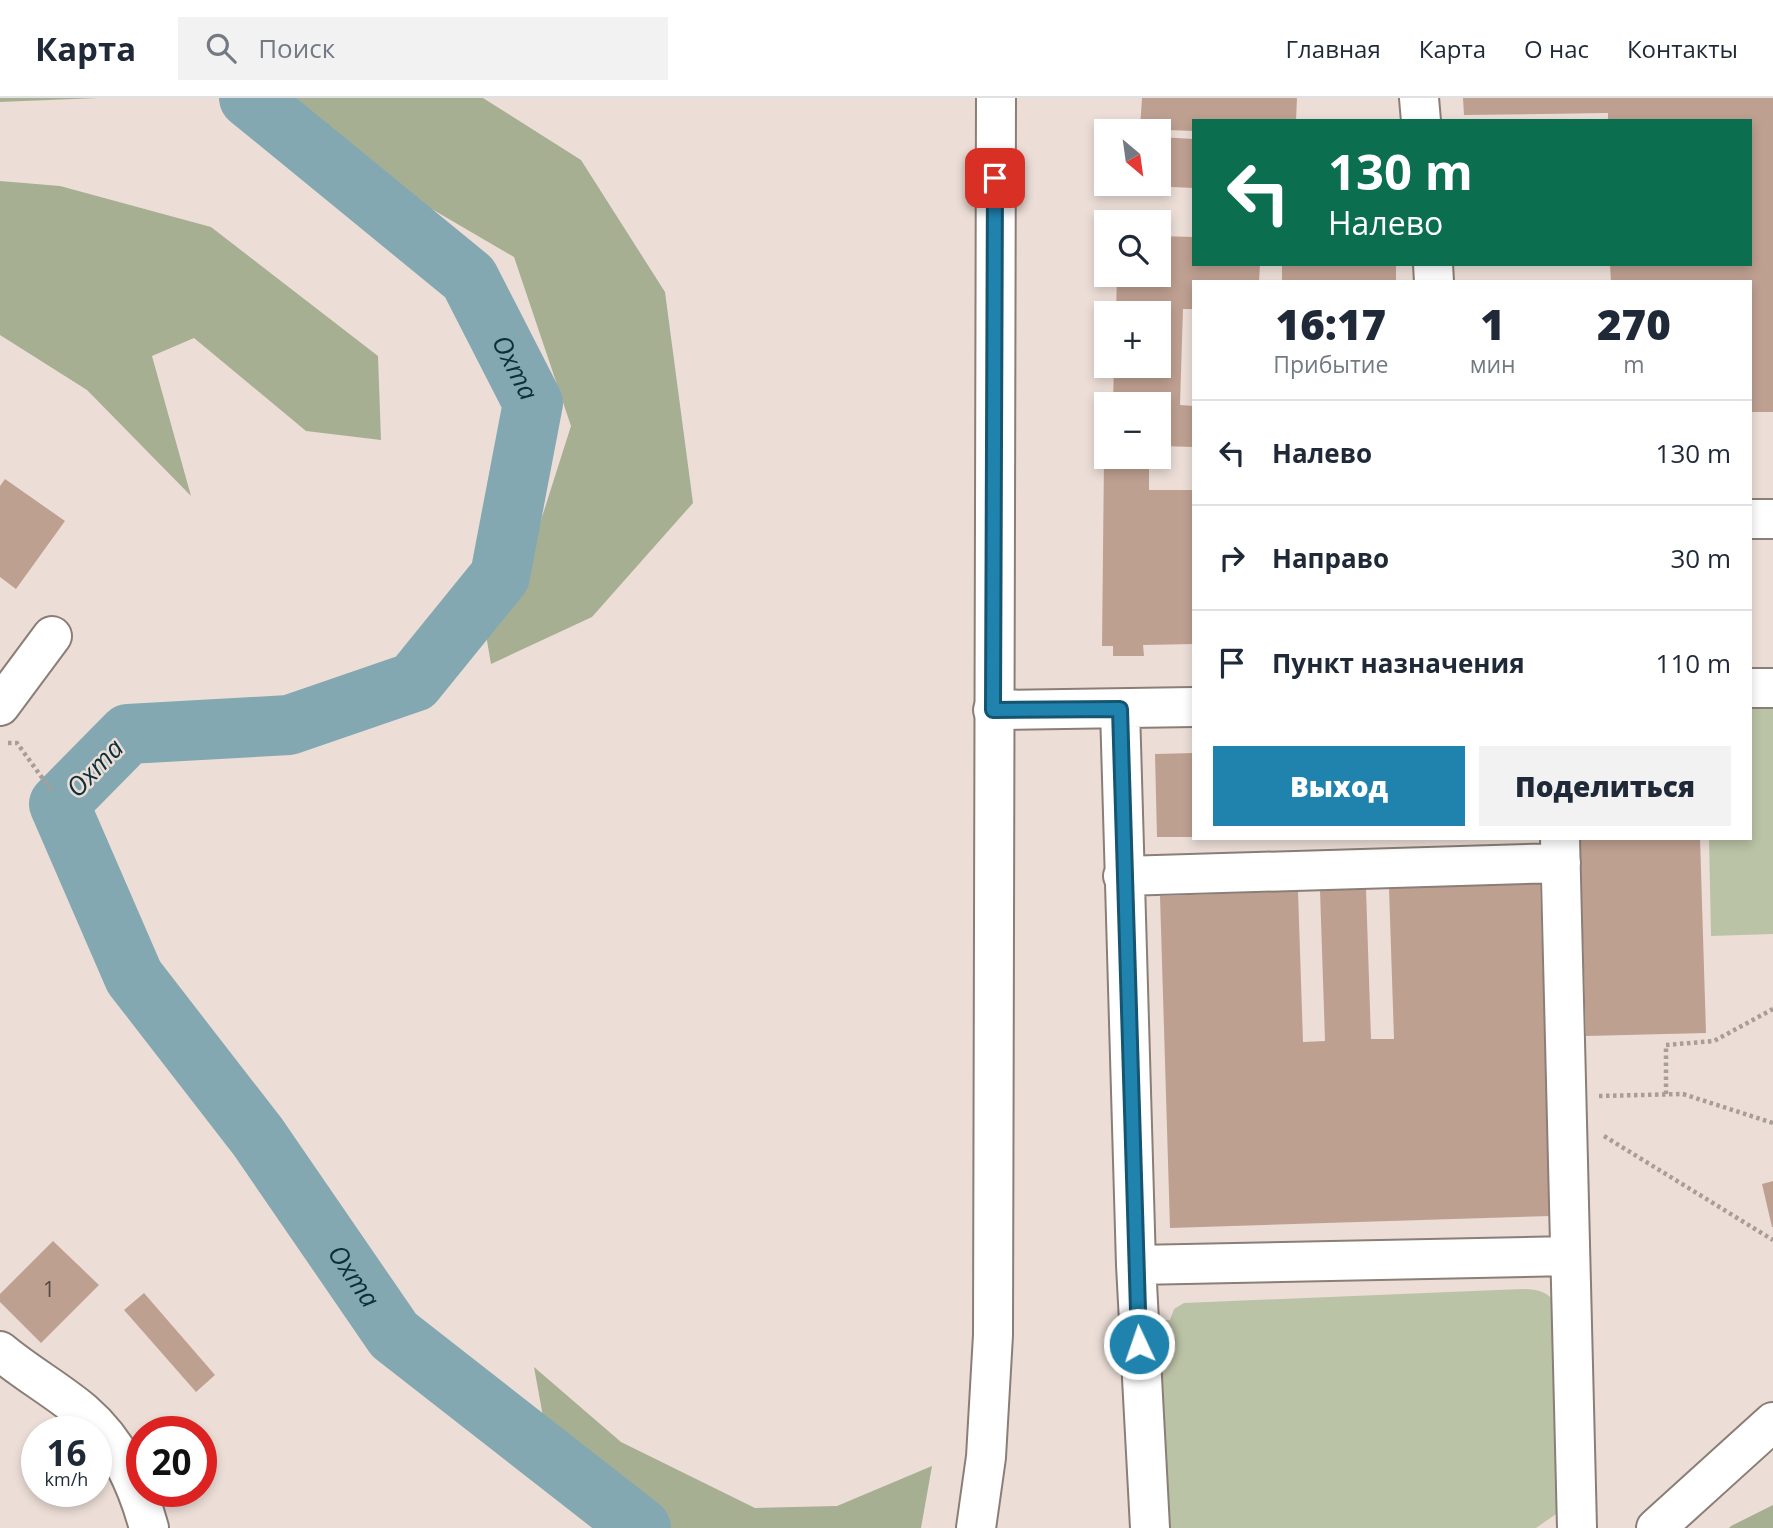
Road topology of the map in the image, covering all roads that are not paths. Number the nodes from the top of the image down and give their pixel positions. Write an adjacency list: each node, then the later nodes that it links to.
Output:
1 (996, 98): 12 (main road)
2 (1419, 98): 3 (main road)
3 (1421, 119)
4 (1752, 519): 5 (main road)
5 (1773, 519)
6 (52, 636): 9 (main road)
7 (1752, 688): 8 (main road)
8 (1773, 688)
9 (0, 706)
10 (1192, 707): 11 (main road)
11 (1120, 709): 12 (main road); 14 (main road)
12 (993, 710): 20 (main road)
13 (1561, 851): 14 (main road); 15 (main road)
14 (1123, 876): 16 (main road)
15 (1570, 1255): 16 (main road); 22 (main road)
16 (1136, 1265): 21 (main road)
17 (2, 1356): 19 (main road)
18 (1773, 1422): 23 (main road)
19 (149, 1528)
20 (976, 1528)
21 (1150, 1528)
22 (1577, 1528)
23 (1656, 1528)

